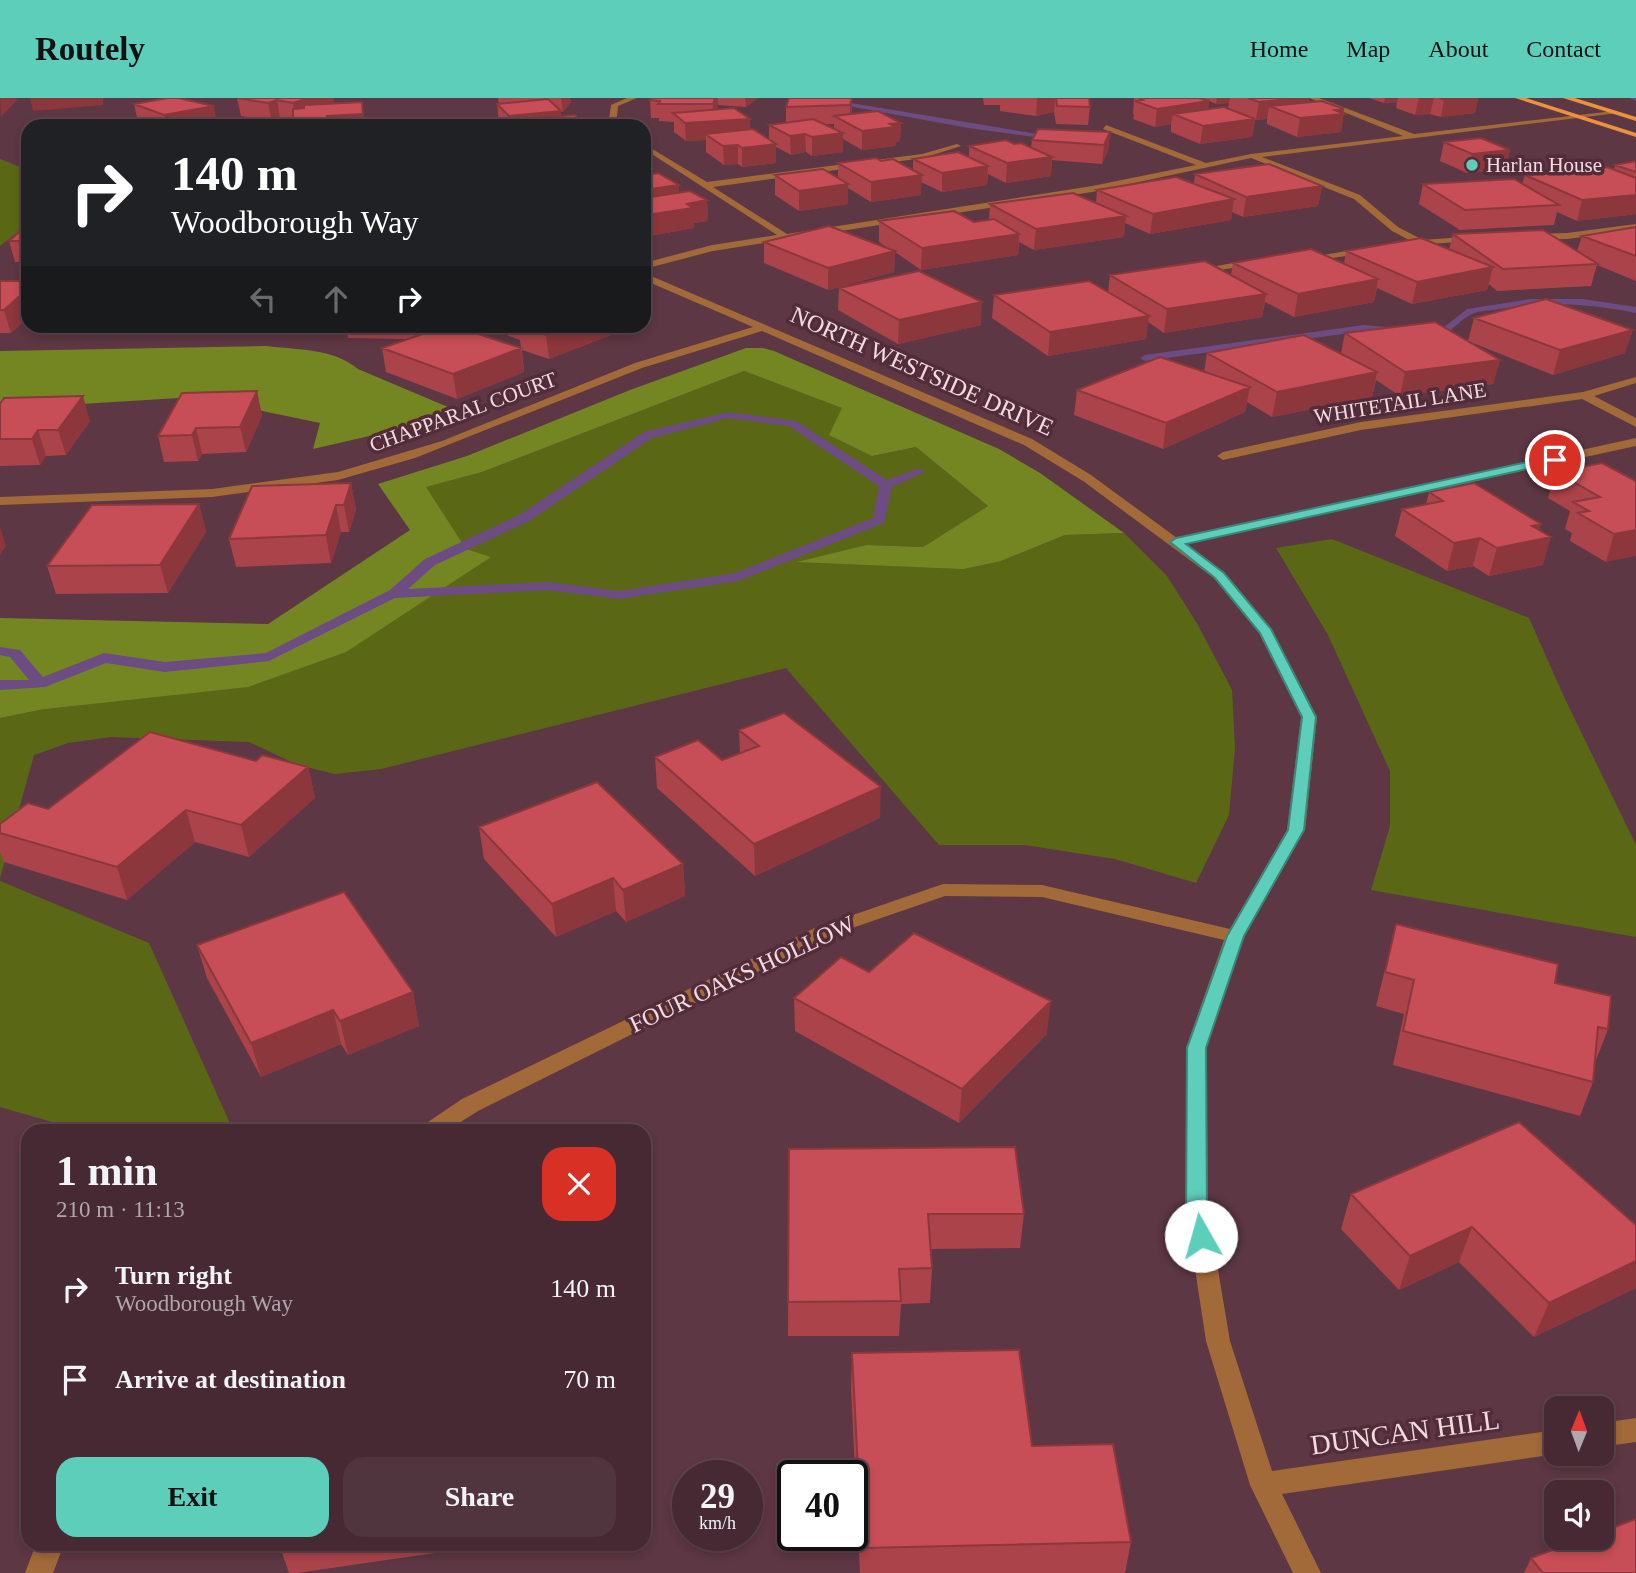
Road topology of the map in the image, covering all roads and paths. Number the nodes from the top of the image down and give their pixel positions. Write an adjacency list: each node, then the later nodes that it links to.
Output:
1 (633, 98): 7 (street)
2 (1313, 98): 11 (street)
3 (1519, 98): 6 (main road)
4 (1567, 98): 5 (main road)
5 (1614, 113): 6 (street); 8 (main road)
6 (1580, 117): 10 (main road); 11 (street)
7 (613, 119)
8 (1636, 119)
9 (1106, 127): 15 (street)
10 (1636, 135)
11 (1416, 138): 14 (street)
12 (957, 146): 16 (street)
13 (651, 150): 16 (street)
14 (1251, 156): 15 (street); 21 (street)
15 (1204, 164): 18 (street)
16 (706, 185): 18 (street)
17 (1634, 229): 19 (street)
18 (783, 235): 26 (street)
19 (1515, 237)
20 (1489, 238): 21 (street)
21 (1419, 241): 22 (street)
22 (1394, 246)
23 (1381, 248): 24 (street)
24 (1292, 260)
25 (1265, 262): 27 (street)
26 (651, 264)
27 (1184, 272)
28 (651, 279): 29 (street, NORTH WESTSIDE DRIVE)
29 (763, 327): 35 (street, CHAPPARAL COURT); 36 (street, NORTH WESTSIDE DRIVE)
30 (1636, 380): 31 (street, WHITETAIL LANE)
31 (1584, 395): 32 (street); 34 (street, WHITETAIL LANE)
32 (1636, 423)
33 (1636, 442): 36 (street)
34 (1223, 456)
35 (0, 501)
36 (1176, 542): 37 (street, NORTH WESTSIDE DRIVE)
37 (1235, 936): 38 (street, FOUR OAKS HOLLOW); 42 (street, NORTH WESTSIDE DRIVE)
38 (442, 1124)
39 (1636, 1430): 40 (street)
40 (1614, 1433)
41 (1544, 1444): 42 (street, DUNCAN HILL)
42 (1263, 1485): 45 (street, NORTH WESTSIDE DRIVE)
43 (47, 1551): 44 (street)
44 (39, 1573)
45 (1307, 1573)

